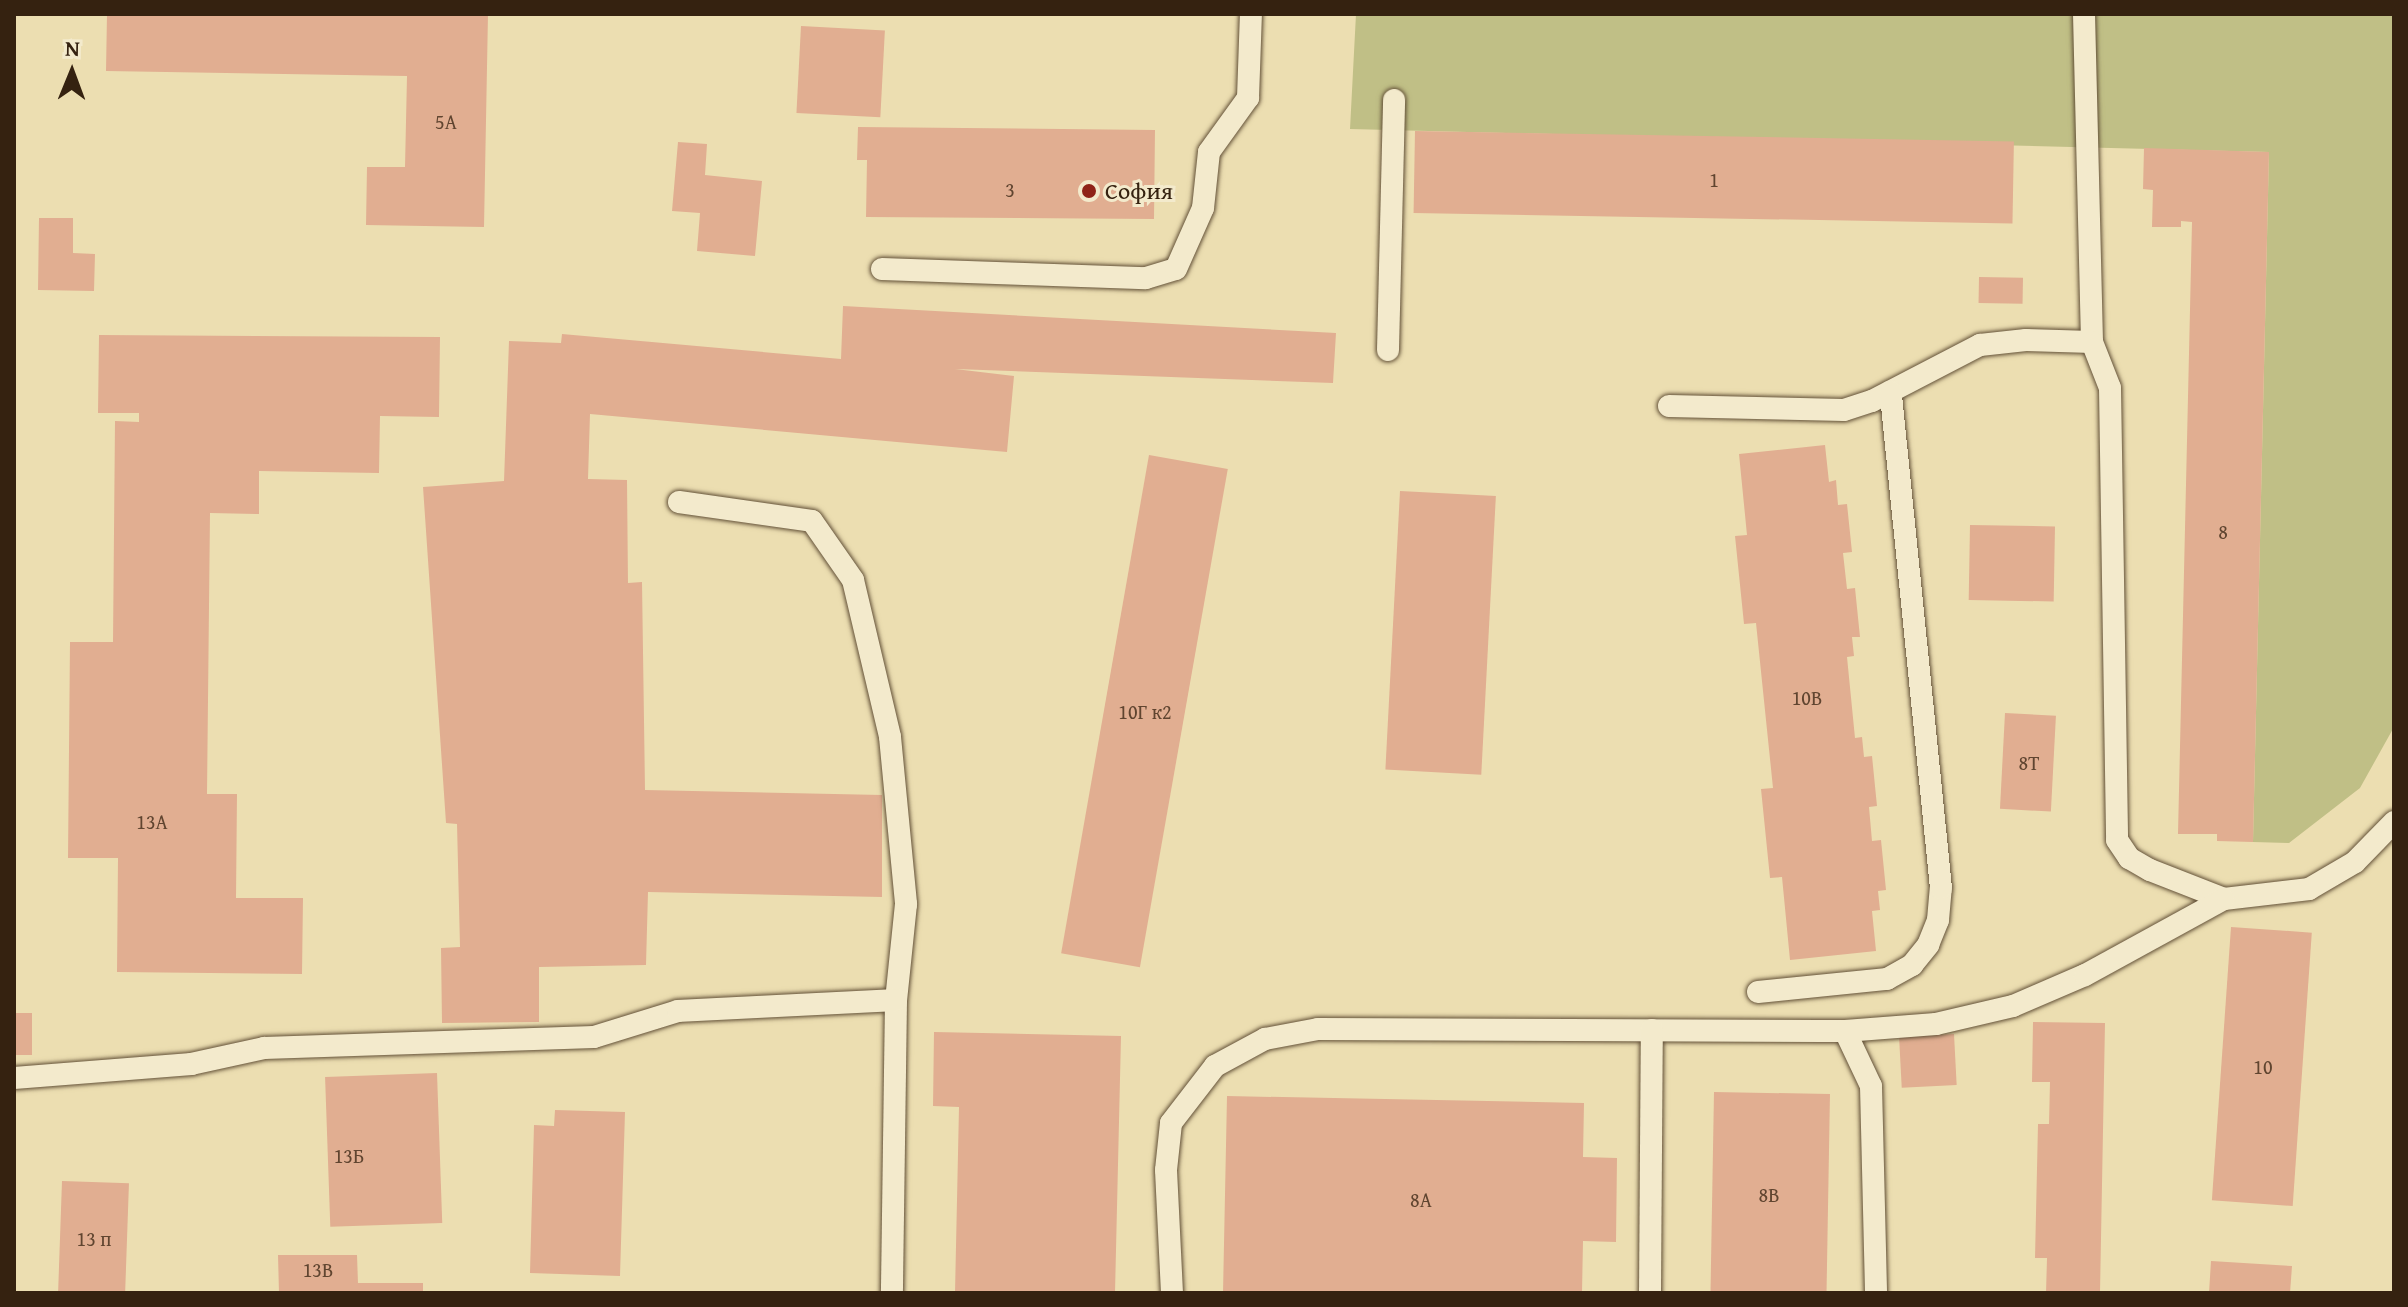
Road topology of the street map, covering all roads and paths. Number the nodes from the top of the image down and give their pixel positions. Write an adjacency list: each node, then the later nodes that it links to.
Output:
1 (1251, 14): 4 (lane)
2 (2084, 14): 5 (lane)
3 (1394, 100): 6 (lane)
4 (882, 269)
5 (2092, 342): 7 (lane); 11 (lane)
6 (1388, 350)
7 (1891, 392): 8 (lane); 12 (lane)
8 (1669, 406)
9 (679, 502): 13 (lane)
10 (2394, 822): 11 (lane)
11 (2224, 899): 15 (lane)
12 (1758, 992)
13 (896, 1000): 16 (lane); 17 (lane)
14 (1652, 1030): 15 (lane); 18 (lane); 19 (lane)
15 (1845, 1031): 20 (lane)
16 (14, 1078)
17 (892, 1293)
18 (1172, 1293)
19 (1650, 1293)
20 (1876, 1293)

